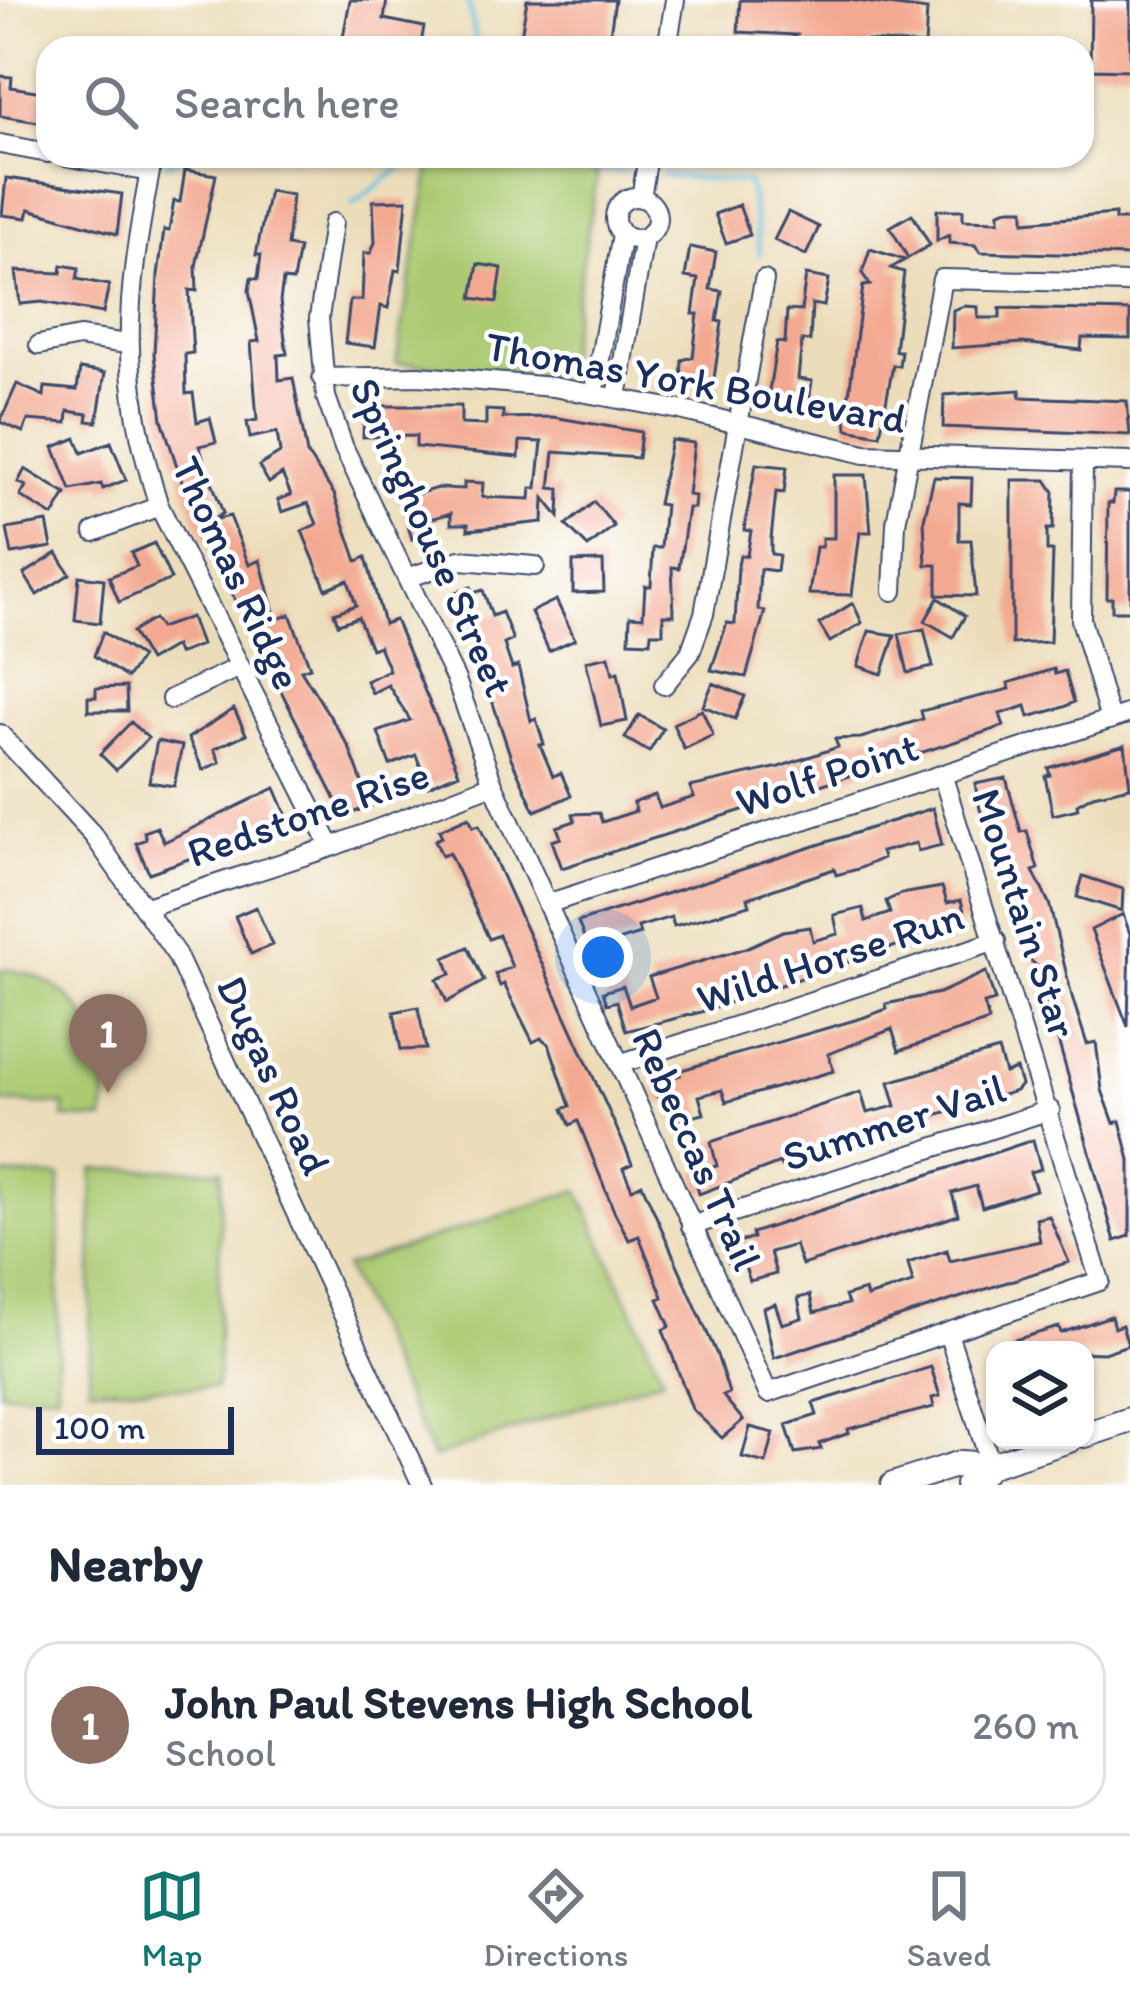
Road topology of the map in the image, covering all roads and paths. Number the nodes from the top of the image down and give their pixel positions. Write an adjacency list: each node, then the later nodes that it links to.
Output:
1 (675, 0): 2 (street)
2 (669, 36)
3 (0, 144): 4 (street)
4 (36, 151)
5 (129, 168): 13 (street, Thomas Ridge)
6 (647, 168): 7 (street)
7 (641, 198): 9 (street); 10 (street)
8 (333, 223): 15 (street, Springhouse Street)
9 (622, 234): 10 (street); 16 (street)
10 (644, 238): 17 (street)
11 (764, 280): 18 (street)
12 (1130, 284): 19 (street)
13 (127, 344): 14 (street); 22 (street, Thomas Ridge)
14 (39, 345)
15 (322, 378): 16 (street, Thomas York Boulevard); 25 (street, Springhouse Street)
16 (594, 393): 17 (street, Thomas York Boulevard)
17 (616, 397): 18 (street, Thomas York Boulevard)
18 (736, 424): 19 (street, Thomas York Boulevard); 28 (street)
19 (908, 456): 20 (street, Thomas York Boulevard); 26 (street)
20 (1083, 461): 21 (street, Thomas York Boulevard); 31 (street)
21 (1130, 462)
22 (159, 506): 23 (street); 27 (street, Thomas Ridge)
23 (94, 532)
24 (535, 566): 25 (street)
25 (407, 578): 33 (street, Springhouse Street)
26 (893, 591)
27 (238, 668): 29 (street); 36 (street, Thomas Ridge)
28 (664, 685)
29 (170, 699)
30 (1130, 713): 31 (street, Wolf Point)
31 (1110, 720): 34 (street, Wolf Point)
32 (0, 734): 38 (street, Dugas Road)
33 (479, 736): 35 (street, Rebeccas Trail)
34 (942, 775): 37 (street, Wolf Point); 39 (street, Mountain Star)
35 (493, 784): 36 (street, Redstone Rise); 37 (street, Rebeccas Trail)
36 (331, 848): 38 (street, Redstone Rise)
37 (547, 904): 40 (street, Rebeccas Trail)
38 (146, 907): 48 (street, Dugas Road)
39 (996, 941): 40 (street, Wild Horse Run); 41 (street, Mountain Star)
40 (619, 1064): 42 (street, Rebeccas Trail)
41 (1050, 1110): 42 (street, Summer Vail); 43 (street, Mountain Star)
42 (691, 1226): 43 (street, Rebeccas Trail)
43 (948, 1333): 47 (street)
44 (1130, 1420): 45 (main road)
45 (1094, 1432)
46 (1041, 1449): 47 (main road)
47 (991, 1465): 49 (main road); 50 (main road)
48 (422, 1485)
49 (893, 1485)
50 (967, 1485)

